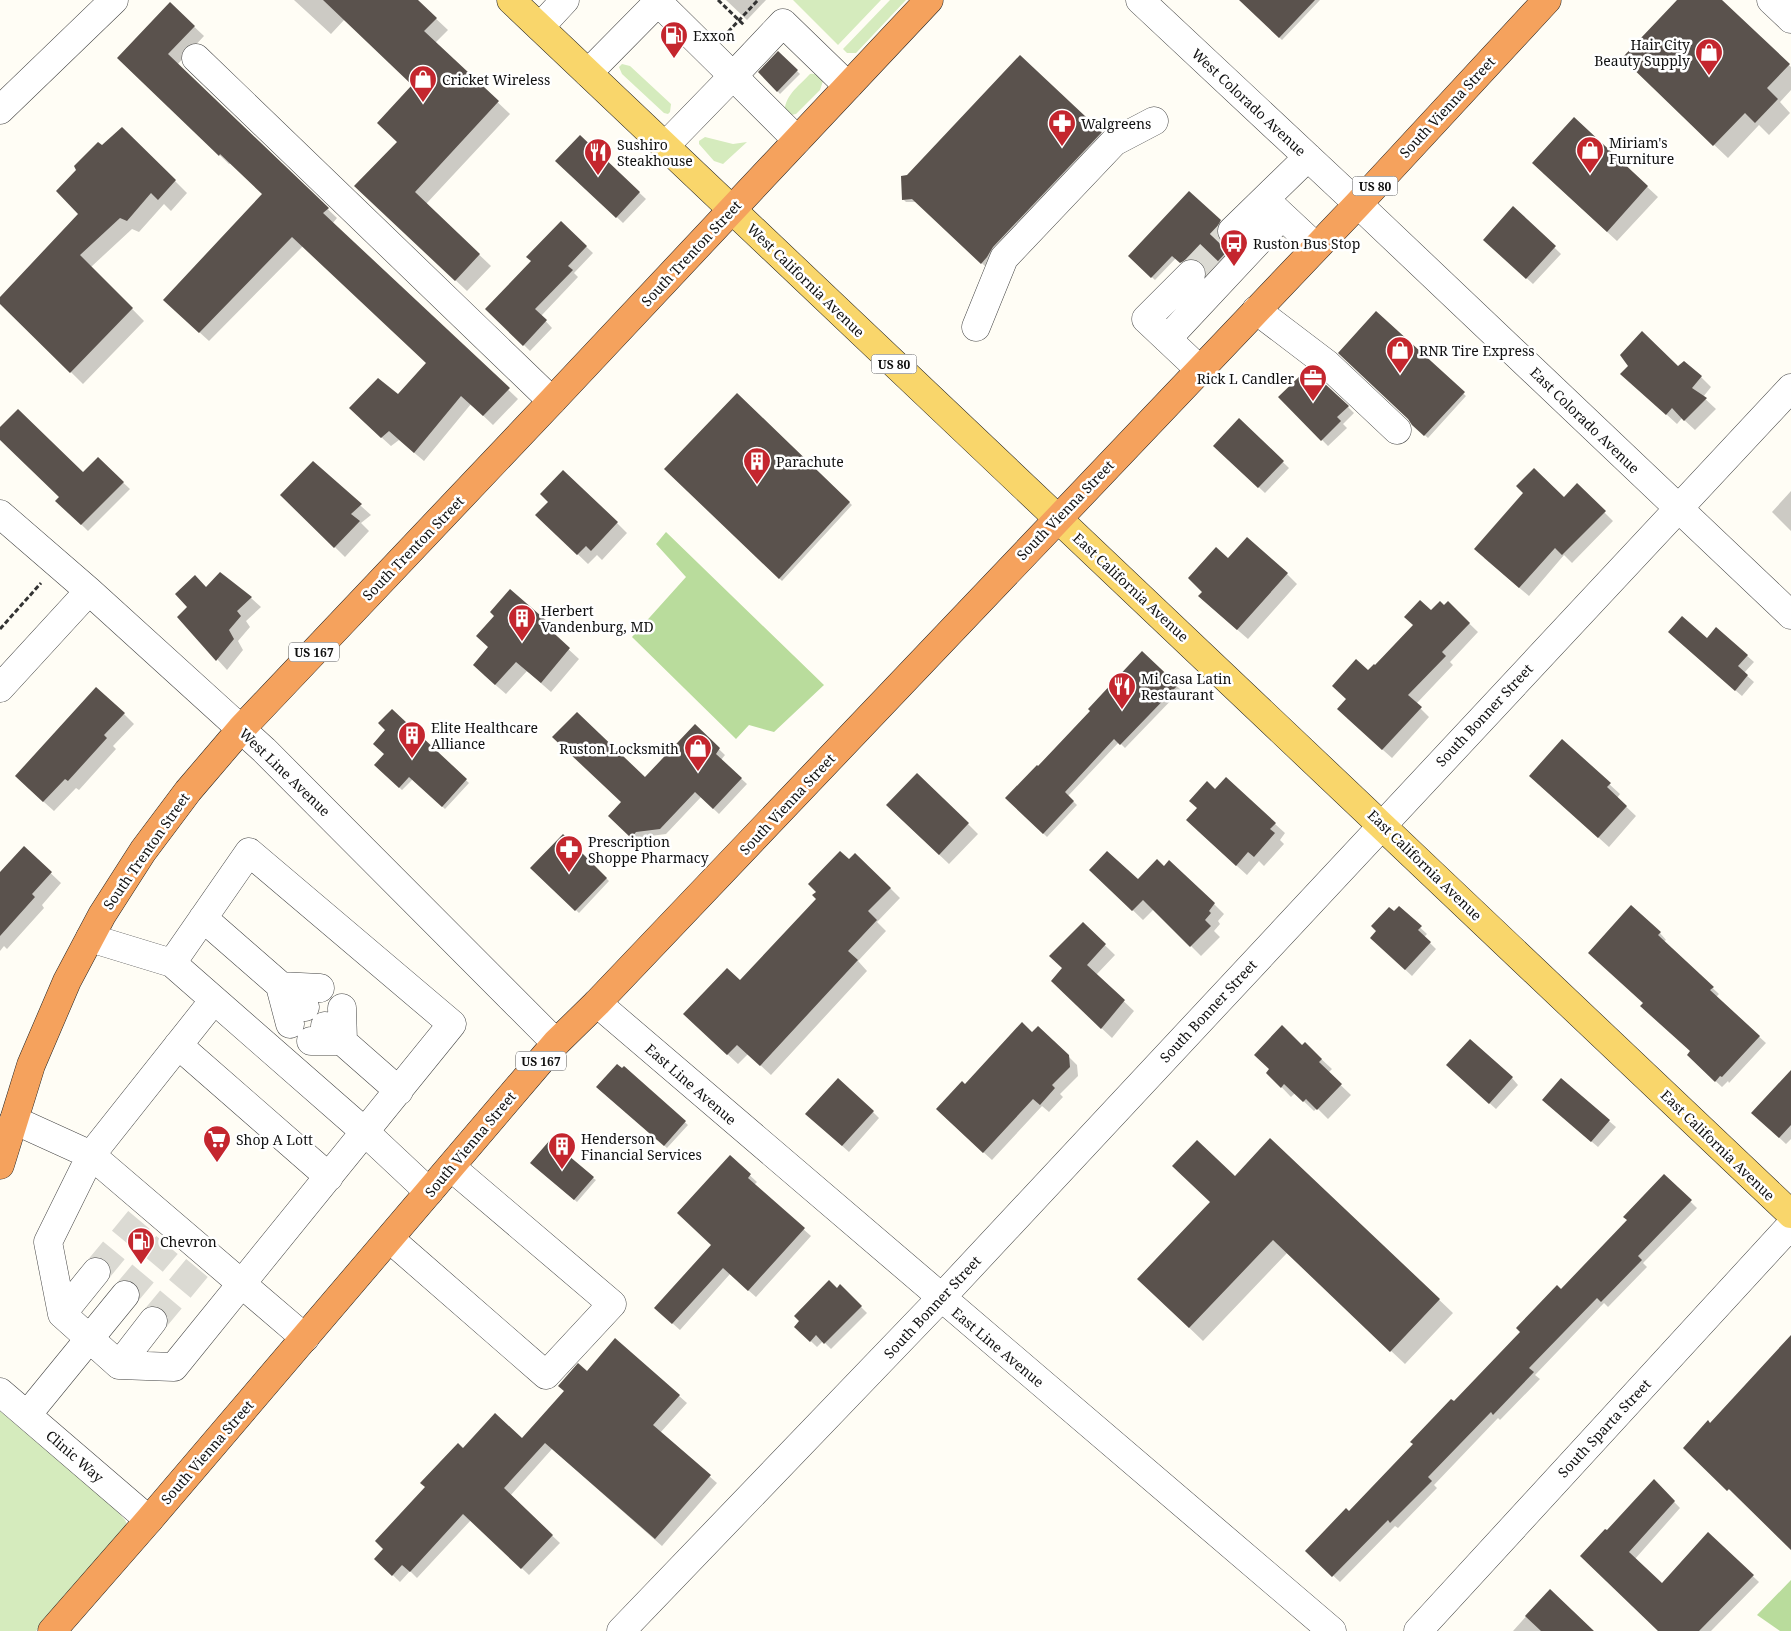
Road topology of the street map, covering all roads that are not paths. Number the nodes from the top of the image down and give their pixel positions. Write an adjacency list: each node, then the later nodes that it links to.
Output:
1 (511, 0): 9 (main road, West California Avenue / US 80)
2 (565, 0): 9 (street)
3 (929, 0): 13 (highway, South Trenton Street)
4 (1140, 0): 18 (street, West Colorado Avenue)
5 (1548, 0): 19 (highway, South Vienna Street / US 80)
6 (1771, 0): 8 (street)
7 (102, 4): 14 (street)
8 (1791, 19)
9 (540, 27): 11 (main road, West California Avenue / US 80)
10 (196, 58): 30 (street)
11 (588, 73): 12 (street); 17 (main road, West California Avenue / US 80)
12 (733, 76): 13 (street); 16 (street); 17 (street)
13 (848, 86): 16 (highway, South Trenton Street)
14 (0, 110)
15 (1154, 122): 26 (street)
16 (797, 140): 21 (highway, South Trenton Street)
17 (665, 146): 21 (main road, West California Avenue / US 80)
18 (1308, 157): 19 (street, West Colorado Avenue); 20 (street)
19 (1358, 204): 23 (highway, South Vienna Street / US 80); 32 (street, East Colorado Avenue)
20 (1274, 207): 22 (street); 23 (street); 27 (street)
21 (731, 209): 30 (highway, South Trenton Street / US 167); 34 (main road, West California Avenue / US 80)
22 (1232, 232)
23 (1316, 247): 25 (highway, South Vienna Street / US 80)
24 (1191, 274): 27 (street)
25 (1256, 310): 28 (highway, South Vienna Street / US 80); 31 (street)
26 (976, 327)
27 (1167, 339): 28 (street)
28 (1199, 369): 34 (highway, South Vienna Street / US 80)
29 (1791, 388): 32 (street, South Bonner Street)
30 (552, 401): 38 (highway, South Trenton Street / US 167)
31 (1397, 430)
32 (1677, 508): 36 (street, East Colorado Avenue); 39 (street, South Bonner Street)
33 (0, 514): 35 (street, West Line Avenue)
34 (1058, 518): 39 (main road, East California Avenue); 44 (highway, South Vienna Street / US 167)
35 (89, 591): 37 (street); 38 (street, West Line Avenue)
36 (1791, 615)
37 (0, 688)
38 (241, 729): 41 (highway, South Trenton Street / US 167); 47 (street, West Line Avenue)
39 (1382, 824): 57 (main road, East California Avenue); 63 (street, South Bonner Street)
40 (202, 918): 42 (street); 45 (street); 49 (street)
41 (90, 938): 42 (street); 50 (highway, South Trenton Street / US 167)
42 (172, 963): 43 (street)
43 (214, 1000): 48 (street); 51 (street)
44 (597, 1003): 47 (highway, South Vienna Street / US 167); 63 (street, East Line Avenue)
45 (305, 1007)
46 (330, 1029): 49 (street)
47 (556, 1043): 54 (highway, South Vienna Street / US 167)
48 (178, 1045): 52 (street); 55 (street)
49 (399, 1090): 51 (street)
50 (14, 1120): 52 (street); 53 (highway, South Trenton Street / US 167)
51 (365, 1132): 55 (street); 56 (street)
52 (91, 1155): 61 (street); 64 (street)
53 (0, 1164)
54 (451, 1167): 56 (highway, South Vienna Street / US 167); 59 (street)
55 (329, 1177): 61 (street)
56 (429, 1192): 59 (highway, South Vienna Street / US 167)
57 (1791, 1214)
58 (1791, 1225): 75 (street, South Sparta Street)
59 (390, 1239): 67 (highway, South Vienna Street / US 167)
60 (96, 1272): 64 (street)
61 (242, 1285): 67 (street); 68 (street)
62 (125, 1295): 66 (street)
63 (941, 1298): 73 (street, South Bonner Street); 74 (street, East Line Avenue)
64 (62, 1314): 66 (street)
65 (154, 1321): 68 (street)
66 (88, 1338): 68 (street); 70 (street)
67 (305, 1338): 71 (highway, South Vienna Street / US 167)
68 (119, 1365)
69 (0, 1392): 70 (street, Clinic Way)
70 (27, 1415): 71 (street, Clinic Way)
71 (149, 1520): 72 (highway, South Vienna Street / US 167)
72 (52, 1631)
73 (621, 1631)
74 (1332, 1631)
75 (1418, 1631)

